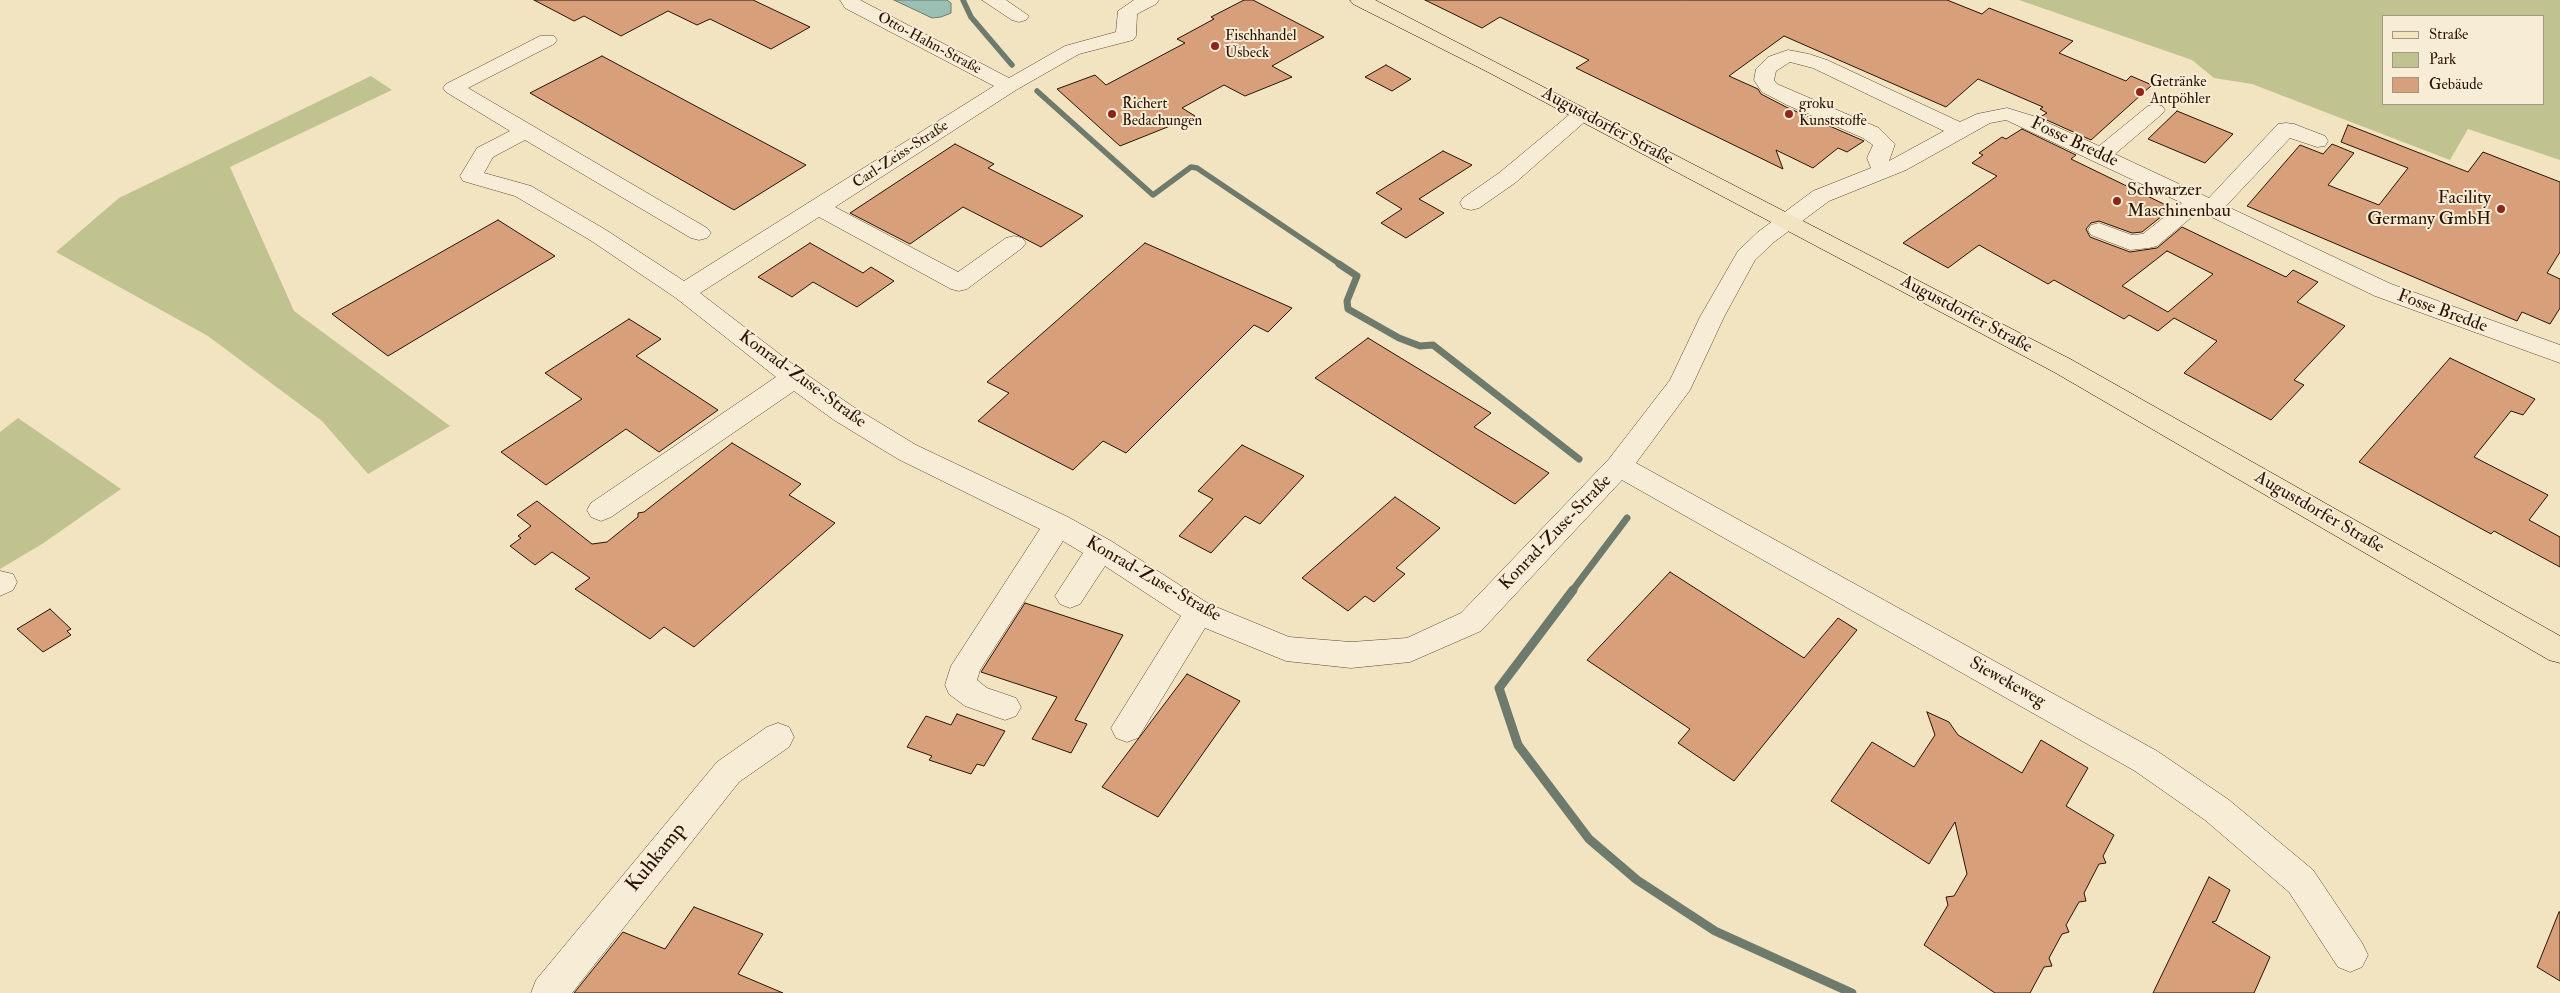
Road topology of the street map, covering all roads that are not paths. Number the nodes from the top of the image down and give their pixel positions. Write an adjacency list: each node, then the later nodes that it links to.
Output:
1 (850, 0): 7 (street, Otto-Hahn-Straße)
2 (992, 0): 5 (street)
3 (1149, 0): 7 (street, Carl-Zeiss-Straße)
4 (1360, 0): 9 (main road, Augustdorfer Straße)
5 (1019, 16)
6 (547, 40): 11 (street)
7 (1009, 86): 17 (street, Carl-Zeiss-Straße)
8 (2155, 110): 13 (street)
9 (1582, 114): 15 (street); 18 (main road, Augustdorfer Straße)
10 (1961, 131): 13 (street, Fosse Bredde); 14 (street, Fosse Bredde); 14 (street)
11 (525, 132): 20 (street); 22 (street, Konrad-Zuse-Straße)
12 (2317, 141): 16 (street)
13 (2100, 156): 16 (street, Fosse Bredde)
14 (1887, 170): 18 (street, Fosse Bredde)
15 (1470, 203)
16 (2204, 205): 19 (street); 23 (street, Fosse Bredde)
17 (818, 207): 21 (street); 22 (street, Carl-Zeiss-Straße)
18 (1787, 222): 25 (street, Konrad-Zuse-Straße); 31 (main road, Augustdorfer Straße)
19 (2099, 230)
20 (699, 233)
21 (1014, 243)
22 (684, 292): 24 (street, Konrad-Zuse-Straße)
23 (2560, 354)
24 (794, 378): 26 (street); 27 (street, Konrad-Zuse-Straße)
25 (1619, 466): 30 (street, Konrad-Zuse-Straße); 35 (street, Siewekeweg)
26 (601, 510)
27 (1058, 525): 28 (street, Konrad-Zuse-Straße); 32 (street)
28 (1101, 549): 29 (street); 30 (street, Konrad-Zuse-Straße)
29 (1070, 596)
30 (1199, 612): 33 (street)
31 (2560, 651)
32 (1005, 707)
33 (1127, 728)
34 (778, 736): 36 (street, Kuhkamp)
35 (2350, 955)
36 (549, 993)

